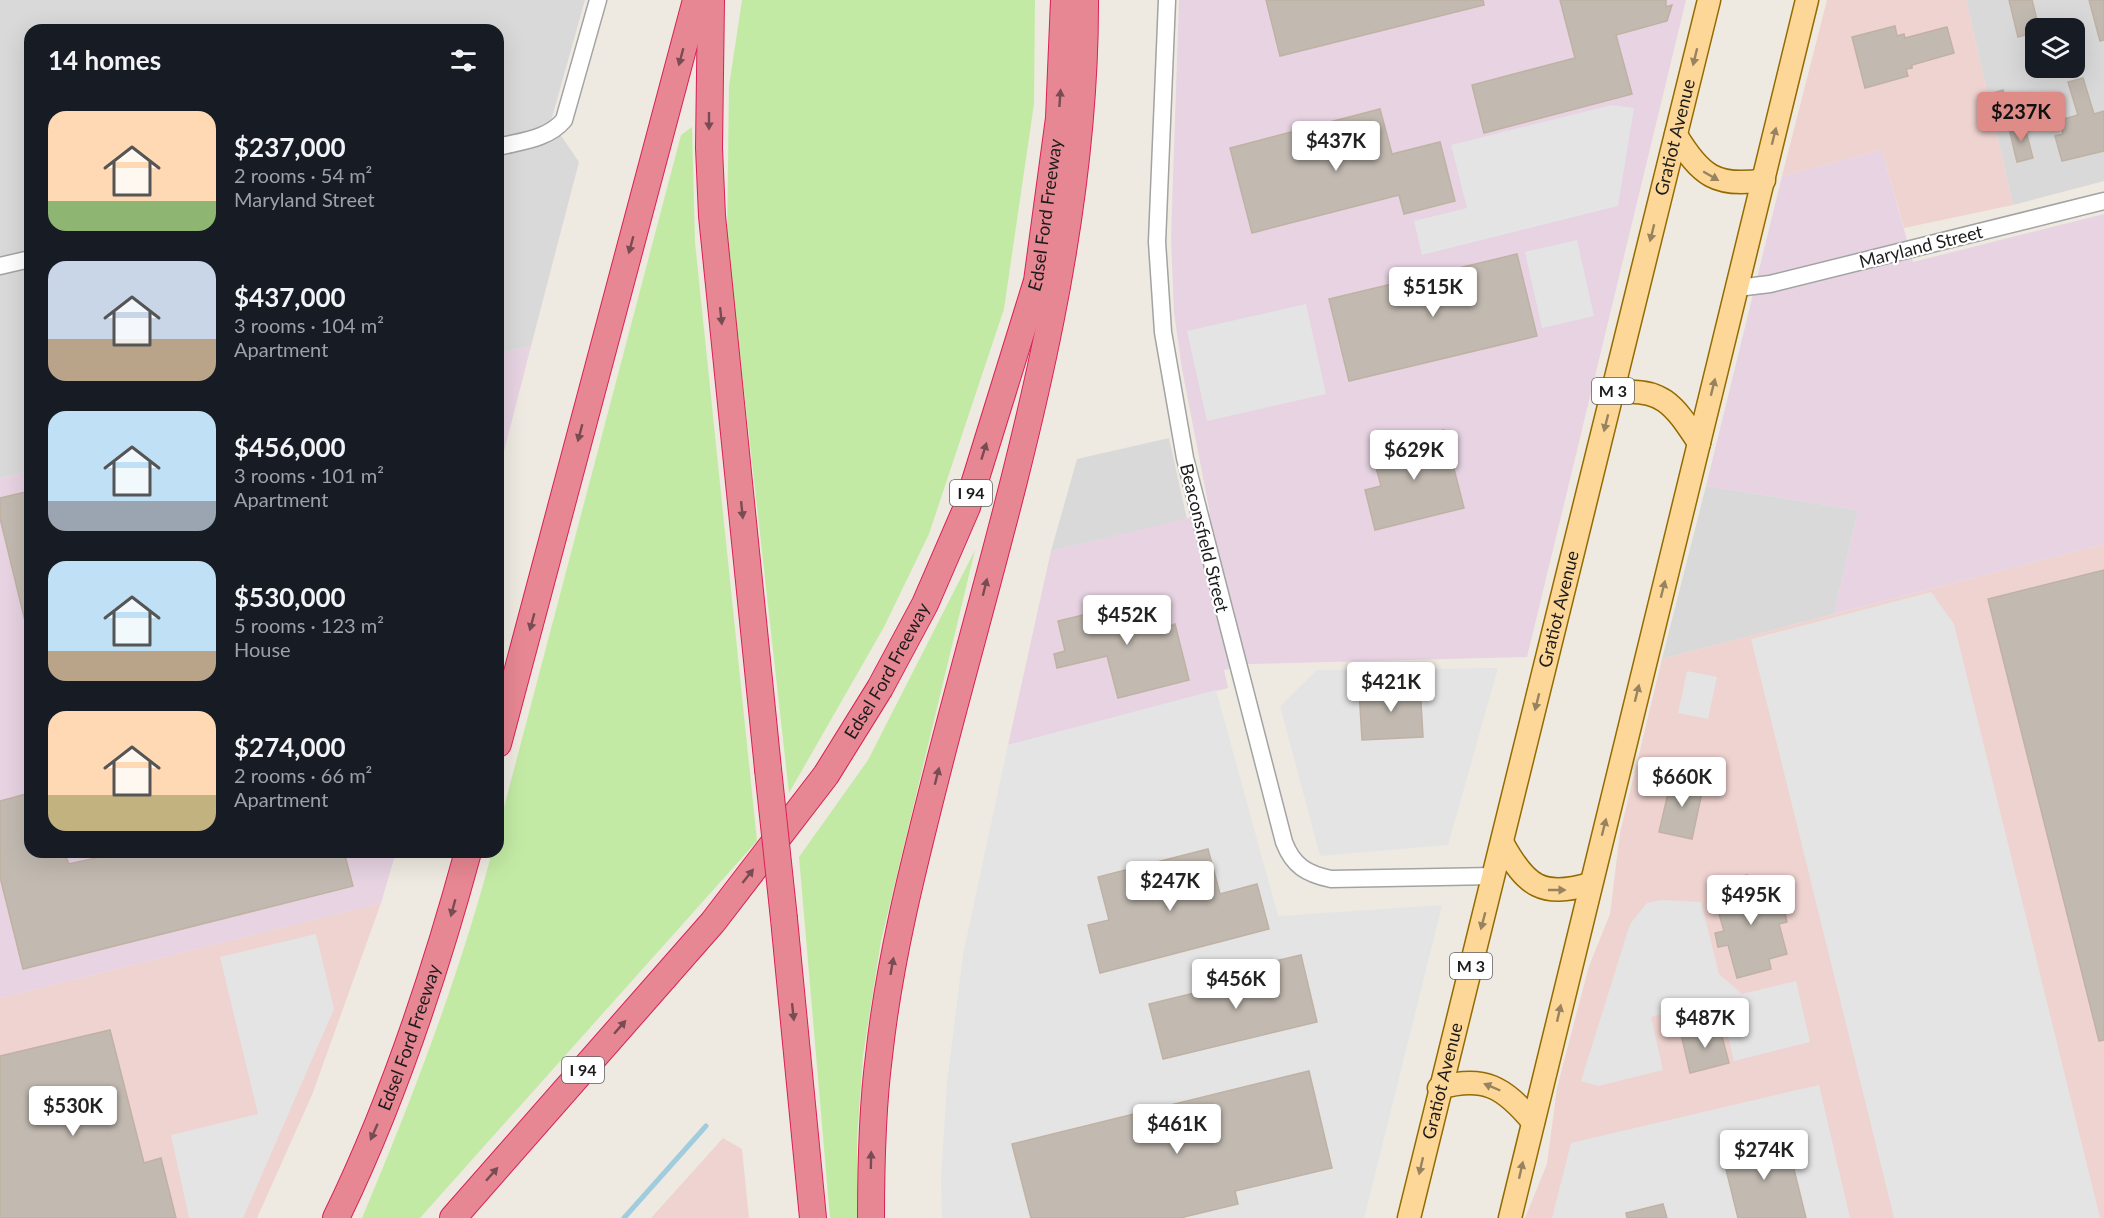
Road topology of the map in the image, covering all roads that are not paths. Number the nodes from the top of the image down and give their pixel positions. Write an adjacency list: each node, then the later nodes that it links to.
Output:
1 (598, 0): 10 (street)
2 (696, 0): 18 (highway, one-way to 18)
3 (711, 0): 27 (highway, one-way to 27, bridge)
4 (1064, 0): 26 (highway, Edsel Ford Freeway / I 94, one-way to 4)
5 (1085, 0): 28 (highway, one-way to 5)
6 (1167, 0): 21 (street, Beaconsfield Street)
7 (1709, 0): 9 (main road, Gratiot Avenue / M 3, one-way to 9)
8 (1809, 1): 11 (main road, one-way to 8)
9 (1676, 135): 11 (main road, one-way to 11); 16 (main road, Gratiot Avenue / M 3, one-way to 16)
10 (504, 146)
11 (1764, 180): 15 (main road)
12 (2104, 201): 15 (street, Maryland Street)
13 (24, 260): 14 (street)
14 (0, 266)
15 (1737, 288): 17 (main road, one-way to 15)
16 (1613, 393): 17 (main road); 19 (main road, Gratiot Avenue / M 3, one-way to 19)
17 (1699, 443): 22 (main road, one-way to 17)
18 (504, 721)
19 (1503, 844): 21 (main road, Gratiot Avenue / M 3); 22 (main road, one-way to 22)
20 (466, 858): 25 (highway, Edsel Ford Freeway, one-way to 25)
21 (1494, 876): 23 (main road, Gratiot Avenue / M 3, one-way to 23)
22 (1590, 884): 24 (main road, one-way to 22)
23 (1439, 1088): 24 (main road, one-way to 23); 29 (main road, Gratiot Avenue / M 3, one-way to 29)
24 (1533, 1122): 30 (main road, one-way to 24)
25 (336, 1218)
26 (453, 1218)
27 (813, 1218)
28 (871, 1218)
29 (1409, 1218)
30 (1510, 1218)

